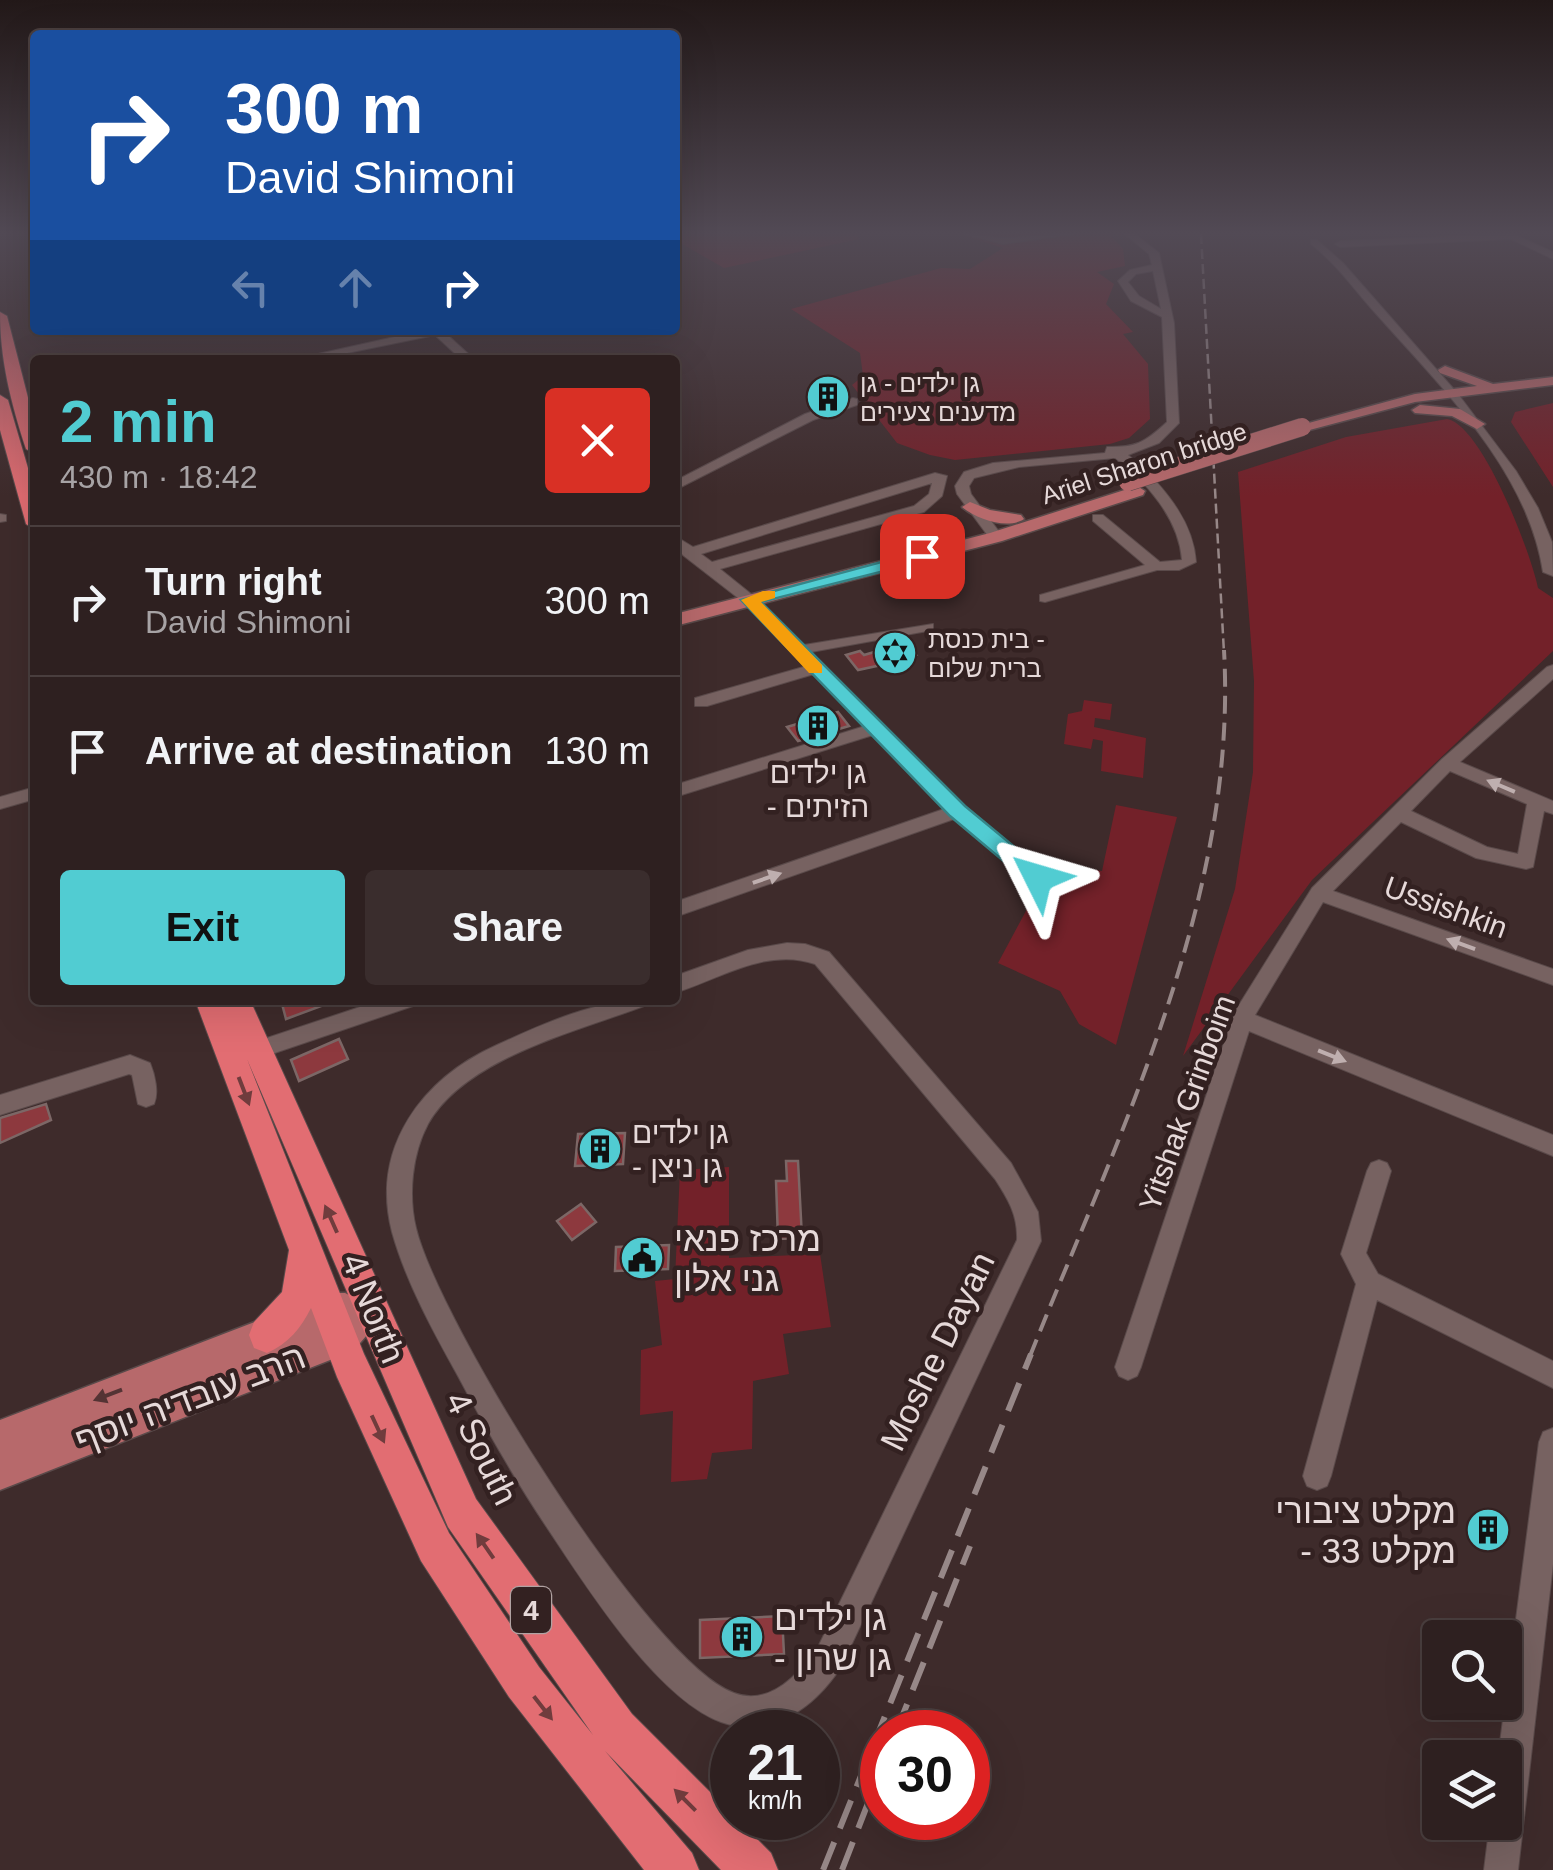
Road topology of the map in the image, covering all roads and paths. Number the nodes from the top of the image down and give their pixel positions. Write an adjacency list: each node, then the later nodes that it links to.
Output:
1 (1, 321): 17 (highway)
2 (1166, 321): 18 (street)
3 (1396, 321): 9 (street)
4 (1396, 321): 9 (street)
5 (414, 335): 7 (street)
6 (442, 335): 8 (street)
7 (320, 355)
8 (464, 355)
9 (1436, 368): 11 (main road); 13 (street); 15 (main road)
10 (1553, 381): 11 (main road)
11 (1512, 390): 12 (main road); 13 (main road, Ariel Sharon bridge); 16 (main road)
12 (1553, 392)
13 (1462, 397): 15 (main road, Ariel Sharon bridge); 16 (street)
14 (853, 402): 20 (street)
15 (1418, 404): 16 (main road); 19 (main road, Ariel Sharon bridge)
16 (1485, 425): 25 (street); 32 (street)
17 (17, 428): 21 (highway)
18 (1112, 453): 19 (street); 22 (street)
19 (1133, 482): 24 (main road, Ariel Sharon bridge); 26 (main road, Ariel Sharon bridge); 30 (street)
20 (680, 483)
21 (30, 497)
22 (965, 509): 24 (main road); 26 (street); 27 (main road)
23 (1098, 518): 30 (street)
24 (1015, 519): 26 (main road, Ariel Sharon bridge)
25 (1553, 530)
26 (988, 531): 27 (main road); 33 (main road)
27 (952, 536): 33 (main road)
28 (680, 545): 29 (street)
29 (688, 553): 31 (street); 31 (street)
30 (1156, 566): 34 (street)
31 (710, 571): 33 (street)
32 (1552, 576)
33 (741, 597): 35 (main road); 36 (main road); 38 (street)
34 (1045, 598)
35 (680, 607)
36 (680, 618)
37 (928, 627): 38 (street)
38 (798, 651): 39 (street)
39 (815, 668): 41 (street); 42 (street)
40 (1553, 670): 43 (street, Yitshak Grinboim)
41 (701, 702)
42 (874, 730): 45 (street); 50 (street)
43 (1448, 763): 49 (street, one-way to 43); 51 (street, Yitshak Grinboim)
44 (30, 782): 46 (street)
45 (680, 789)
46 (0, 791)
47 (30, 794): 48 (street)
48 (0, 803)
49 (1545, 805): 51 (street)
50 (957, 811): 52 (street); 54 (street, one-way to 50)
51 (1398, 814): 53 (street, Yitshak Grinboim)
52 (1038, 878)
53 (1319, 893): 55 (street, Ussishkin, one-way to 53); 61 (street, Yitshak Grinboim)
54 (680, 908)
55 (1553, 977)
56 (680, 983): 60 (street, Moshe Dayan)
57 (211, 1005): 67 (highway, 4 North / 4, one-way to 67)
58 (238, 1005): 62 (highway, 4 South / 4)
59 (391, 1005): 62 (street)
60 (624, 1005)
61 (1242, 1019): 65 (street, one-way to 65); 71 (street, Yitshak Grinboim)
62 (257, 1050): 69 (highway, 4 South / 4, one-way to 62)
63 (146, 1097): 64 (street)
64 (0, 1105)
65 (1553, 1146)
66 (1380, 1171): 68 (street)
67 (301, 1242): 69 (highway, 4 North / 4); 70 (highway)
68 (1369, 1283): 72 (street); 76 (street)
69 (347, 1319): 70 (main road); 75 (main road, הרב עובדיה יוסף); 77 (highway, 4 North / 4, one-way to 77); 78 (highway, 4 South / 4, one-way to 69)
70 (267, 1335): 73 (main road, one-way to 73)
71 (1128, 1368)
72 (1553, 1376)
73 (0, 1436)
74 (1553, 1442): 79 (street)
75 (0, 1472)
76 (1317, 1476)
77 (675, 1870)
78 (754, 1870)
79 (1501, 1870)

